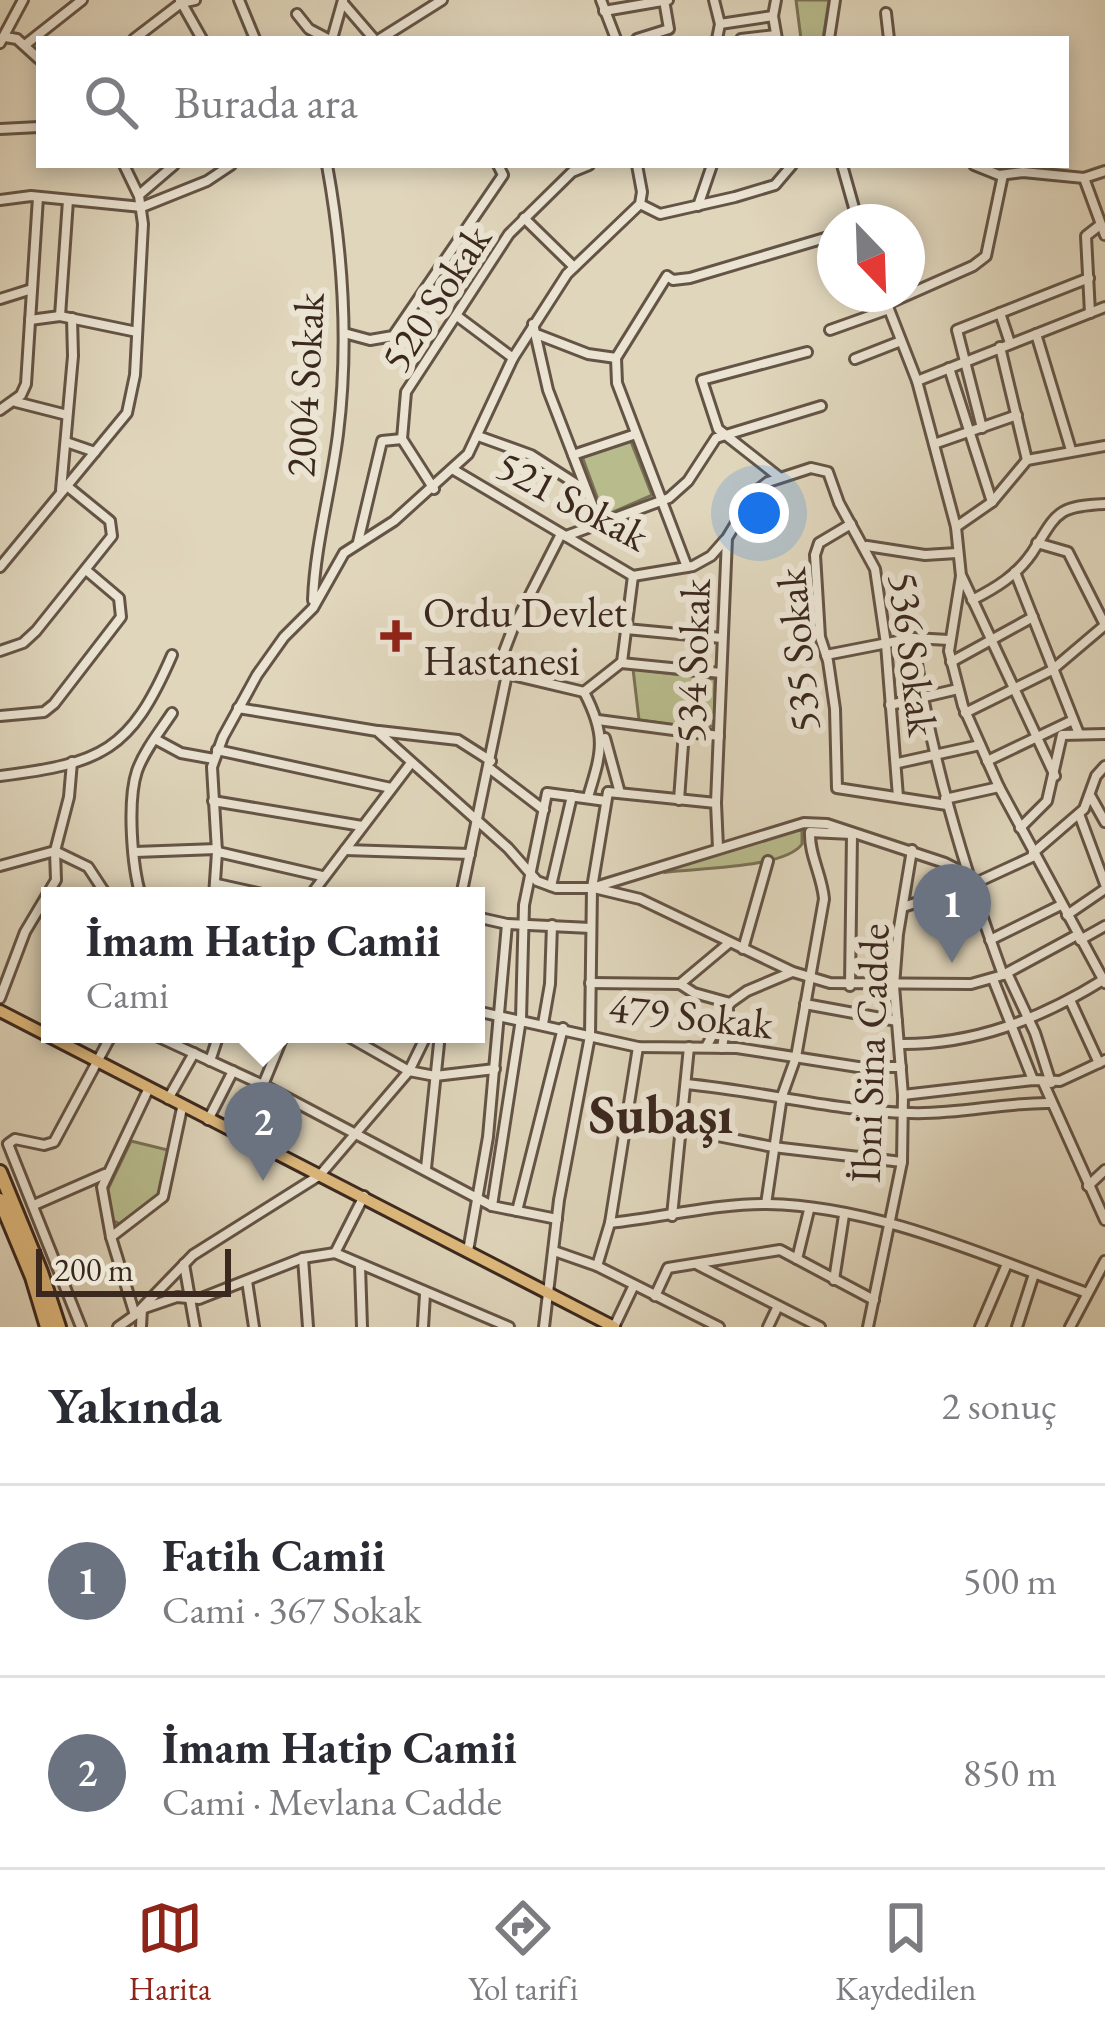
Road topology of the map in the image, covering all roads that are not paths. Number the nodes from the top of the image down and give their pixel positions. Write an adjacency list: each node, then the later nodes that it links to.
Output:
1 (23, 0): 30 (street)
2 (82, 0): 31 (street)
3 (195, 0): 10 (street)
4 (239, 0): 19 (street)
5 (442, 0): 23 (street)
6 (666, 0): 12 (street); 25 (street)
7 (714, 0): 16 (street)
8 (776, 0): 15 (street)
9 (835, 0): 28 (street)
10 (181, 1): 17 (street); 18 (street)
11 (343, 1): 21 (street); 22 (street)
12 (602, 5): 24 (street)
13 (886, 13): 29 (street)
14 (297, 14): 20 (street)
15 (773, 16): 16 (street); 27 (street)
16 (720, 24): 26 (street)
17 (138, 36)
18 (200, 36)
19 (254, 36)
20 (324, 36)
21 (331, 36)
22 (373, 36)
23 (381, 36)
24 (615, 36)
25 (650, 36)
26 (718, 36)
27 (776, 36)
28 (829, 36)
29 (889, 36)
30 (2, 40): 31 (street)
31 (25, 44): 32 (street)
32 (36, 55)
33 (36, 125): 34 (street)
34 (0, 129)
35 (125, 168): 49 (street)
36 (171, 168): 49 (street)
37 (226, 168): 56 (street)
38 (327, 168): 77 (street, 2004 Sokak)
39 (499, 168): 77 (street)
40 (582, 168): 57 (street, 520 Sokak)
41 (638, 168): 53 (street)
42 (711, 168): 55 (street)
43 (789, 168): 55 (street)
44 (843, 168): 54 (street)
45 (982, 168): 47 (street)
46 (1105, 171): 48 (street)
47 (1003, 176): 48 (street); 62 (street)
48 (1084, 178): 58 (street)
49 (139, 196): 56 (street)
50 (38, 197): 51 (street); 52 (street); 63 (street)
51 (0, 200)
52 (68, 200): 56 (street); 70 (street)
53 (640, 204): 55 (street); 60 (street)
54 (853, 204)
55 (698, 206)
56 (142, 207): 76 (street)
57 (524, 218): 60 (street); 71 (street, 520 Sokak)
58 (1103, 230): 61 (street)
59 (817, 241): 83 (street)
60 (574, 267): 74 (street)
61 (1089, 278): 68 (street); 69 (street)
62 (925, 286)
63 (32, 289): 64 (street); 73 (street)
64 (0, 299)
65 (1105, 308): 69 (street)
66 (866, 312): 75 (street)
67 (890, 312): 79 (street)
68 (1000, 313): 80 (street); 85 (street)
69 (1090, 313): 78 (street)
70 (61, 316): 72 (street); 73 (street)
71 (457, 316): 82 (street); 98 (street, 520 Sokak)
72 (72, 319): 76 (street); 91 (street)
73 (30, 320): 88 (street)
74 (535, 329): 82 (street); 83 (street); 104 (street)
75 (830, 330)
76 (136, 332): 103 (street)
77 (344, 333): 130 (street, 2004 Sokak)
78 (1036, 334): 80 (street); 102 (street)
79 (901, 341): 84 (street); 87 (street)
80 (1005, 345): 85 (street); 92 (street)
81 (806, 352): 96 (street)
82 (513, 358): 97 (street)
83 (616, 358): 95 (street)
84 (855, 359)
85 (964, 361): 86 (street); 93 (street)
86 (949, 368): 87 (street); 94 (street)
87 (916, 381): 100 (street)
88 (15, 401): 90 (street); 91 (street)
89 (821, 406): 96 (street)
90 (0, 410)
91 (67, 415): 99 (street)
92 (1017, 416): 93 (street); 105 (street)
93 (982, 428): 94 (street)
94 (967, 433): 100 (street); 112 (street)
95 (636, 434): 104 (street); 111 (street)
96 (725, 435): 107 (street); 111 (street)
97 (478, 436): 106 (street); 110 (street)
98 (402, 440): 109 (street, 520 Sokak); 119 (street)
99 (66, 442): 103 (street); 108 (street)
100 (934, 444): 116 (street)
101 (1105, 446): 102 (street)
102 (1071, 450): 105 (street)
103 (95, 452): 108 (street)
104 (573, 455): 110 (street)
105 (1028, 460): 112 (street)
106 (454, 470): 109 (street); 117 (street, 521 Sokak)
107 (779, 477): 114 (street, 536 Sokak); 118 (street, 534 Sokak)
108 (64, 489): 123 (street); 125 (street)
109 (434, 489): 119 (street)
110 (585, 490): 115 (street)
111 (660, 502): 115 (street); 124 (street)
112 (992, 502): 116 (street)
113 (1105, 504): 120 (street)
114 (851, 524): 121 (street, 536 Sokak); 140 (street, 535 Sokak)
115 (600, 525): 117 (street)
116 (956, 527): 122 (street)
117 (563, 535): 127 (street, 521 Sokak); 144 (street)
118 (727, 538): 124 (street, 521 Sokak); 134 (street, 534 Sokak)
119 (358, 543): 130 (street)
120 (1037, 543): 126 (street); 132 (street)
121 (865, 546): 122 (street); 138 (street, 536 Sokak)
122 (958, 553): 128 (street)
123 (0, 567)
124 (687, 567): 127 (street, 521 Sokak)
125 (86, 571): 139 (street); 155 (street)
126 (1016, 572): 129 (street); 131 (street)
127 (633, 576): 133 (street)
128 (961, 576): 129 (street); 136 (street)
129 (972, 600): 137 (street)
130 (313, 608): 152 (street)
131 (1033, 617): 137 (street); 145 (street)
132 (1105, 625): 145 (street)
133 (626, 629): 134 (street); 143 (street)
134 (722, 638): 146 (street, 534 Sokak)
135 (914, 638): 136 (street); 138 (street); 150 (street)
136 (950, 640): 142 (street)
137 (991, 643): 142 (street); 148 (street)
138 (886, 644): 140 (street); 151 (street, 536 Sokak)
139 (0, 651)
140 (826, 655): 183 (street, 535 Sokak)
141 (172, 656): 169 (street)
142 (951, 662): 147 (street)
143 (621, 663): 146 (street); 149 (street)
144 (497, 670): 149 (street); 172 (street)
145 (1052, 670): 148 (street); 156 (street)
146 (722, 673): 162 (street, 534 Sokak)
147 (958, 689): 150 (street); 154 (street)
148 (1013, 690): 154 (street); 163 (street)
149 (584, 692): 157 (street)
150 (921, 698): 151 (street); 167 (street)
151 (890, 705): 171 (street, 536 Sokak)
152 (238, 708): 158 (street); 166 (street)
153 (172, 713): 164 (street)
154 (965, 713): 165 (street)
155 (0, 716)
156 (1072, 716): 160 (street); 163 (street)
157 (598, 720): 159 (street); 178 (street); 182 (street)
158 (377, 731): 170 (street); 172 (street)
159 (684, 731): 162 (street); 184 (street)
160 (1079, 734): 161 (street); 175 (street)
161 (1105, 734)
162 (719, 736): 186 (street, 534 Sokak)
163 (1036, 736): 168 (street); 175 (street)
164 (154, 739): 166 (street); 200 (street)
165 (980, 746): 167 (street); 168 (street)
166 (215, 755): 177 (street); 185 (street)
167 (934, 756): 171 (street); 187 (street)
168 (987, 761): 176 (street)
169 (72, 762): 174 (street); 196 (street)
170 (411, 763): 177 (street); 190 (street)
171 (898, 763): 183 (street, 536 Sokak)
172 (490, 764): 188 (street); 190 (street)
173 (1105, 766): 181 (street)
174 (0, 776)
175 (1055, 776): 193 (street)
176 (999, 787): 187 (street); 193 (street)
177 (392, 788): 192 (street)
178 (620, 793): 180 (street); 184 (street)
179 (572, 796): 182 (street); 188 (street); 209 (street)
180 (607, 796): 182 (street); 218 (street)
181 (1090, 796): 189 (street); 191 (street)
182 (588, 797)
183 (898, 797): 187 (street)
184 (680, 800): 186 (street)
185 (213, 801): 192 (street); 197 (street)
186 (716, 803): 195 (street, 534 Sokak)
187 (947, 805): 208 (street)
188 (544, 810): 205 (street)
189 (1079, 814): 202 (street); 210 (street)
190 (476, 821): 201 (street); 205 (street)
191 (1105, 821)
192 (362, 826): 198 (street)
193 (1020, 828): 202 (street)
194 (852, 834): 195 (street); 199 (street); 235 (street); 239 (street)
195 (718, 848): 218 (street)
196 (55, 850): 204 (street); 211 (street); 212 (street)
197 (217, 850): 200 (street); 206 (street); 207 (street)
198 (344, 850): 201 (street); 206 (street)
199 (912, 850): 208 (street); 221 (street, İbni Sina Cadde)
200 (134, 852): 213 (street)
201 (470, 854): 217 (street)
202 (1033, 854): 208 (street); 219 (street)
203 (768, 862): 232 (street)
204 (0, 866)
205 (529, 872): 209 (street); 225 (street)
206 (322, 876): 216 (street)
207 (217, 884): 214 (street); 215 (street)
208 (970, 885): 221 (street); 230 (street)
209 (551, 886): 218 (street)
210 (1105, 886): 222 (street)
211 (52, 887)
212 (101, 887)
213 (139, 887)
214 (216, 887)
215 (230, 887)
216 (315, 887)
217 (463, 887)
218 (593, 888): 228 (street); 231 (street)
219 (1061, 904): 222 (street); 230 (street)
220 (41, 905): 241 (street)
221 (903, 907): 240 (street, İbni Sina Cadde)
222 (1067, 915): 229 (street)
223 (485, 919): 224 (street)
224 (507, 924): 225 (street); 247 (street)
225 (524, 924): 226 (street); 248 (street)
226 (552, 925): 228 (street); 251 (street)
227 (1105, 926): 229 (street)
228 (591, 928): 237 (street)
229 (1079, 938): 234 (street); 236 (street)
230 (990, 940): 234 (street)
231 (729, 943): 232 (street); 238 (street)
232 (742, 949): 233 (street)
233 (793, 972): 235 (street); 243 (street)
234 (1001, 976): 240 (street); 249 (street); 252 (street)
235 (811, 978): 239 (street); 244 (street)
236 (1104, 981): 242 (street)
237 (590, 983): 238 (street); 255 (street)
238 (680, 984): 243 (street)
239 (850, 986): 240 (street)
240 (894, 986): 250 (street, İbni Sina Cadde)
241 (0, 998)
242 (1070, 1000): 249 (street); 273 (street)
243 (730, 1003): 266 (street); 268 (street)
244 (805, 1004): 250 (street); 270 (street)
245 (0, 1011): 254 (main road)
246 (485, 1012): 247 (street, 479 Sokak)
247 (500, 1015): 248 (street, 479 Sokak); 275 (street)
248 (521, 1019): 251 (street, 479 Sokak); 305 (street)
249 (1029, 1019): 252 (street); 279 (street)
250 (897, 1021): 264 (street, İbni Sina Cadde)
251 (543, 1024): 253 (street, 479 Sokak)
252 (1013, 1026): 264 (street); 279 (street)
253 (562, 1028): 255 (street, 479 Sokak); 307 (street)
254 (41, 1030)
255 (590, 1036): 267 (street, 479 Sokak); 310 (street)
256 (64, 1043): 272 (main road)
257 (107, 1043): 272 (street)
258 (172, 1043): 269 (street)
259 (216, 1043): 271 (street)
260 (280, 1043): 280 (street)
261 (362, 1043): 277 (street)
262 (423, 1043): 277 (street)
263 (439, 1043): 278 (street)
264 (899, 1044): 274 (street, İbni Sina Cadde)
265 (689, 1047): 266 (street, 479 Sokak); 267 (street, 479 Sokak); 281 (street)
266 (706, 1047): 268 (street, 479 Sokak)
267 (638, 1048): 312 (street)
268 (722, 1048): 270 (street, 479 Sokak)
269 (194, 1053): 271 (street); 285 (street)
270 (796, 1057): 274 (street, 479 Sokak); 284 (street)
271 (210, 1061): 276 (street)
272 (96, 1062): 282 (main road); 304 (street)
273 (1102, 1062): 279 (street)
274 (901, 1067): 283 (street, İbni Sina Cadde)
275 (495, 1069): 278 (street); 301 (street)
276 (233, 1071): 280 (street); 289 (street)
277 (409, 1071): 278 (street); 291 (street)
278 (435, 1076): 294 (street)
279 (1042, 1082): 283 (street); 286 (street)
280 (263, 1084): 291 (street)
281 (686, 1084): 284 (street); 290 (street)
282 (148, 1090): 285 (main road); 297 (street)
283 (903, 1095): 288 (street, İbni Sina Cadde)
284 (782, 1096): 288 (street); 292 (street)
285 (168, 1100): 287 (main road)
286 (1052, 1103): 288 (street); 299 (street)
287 (182, 1108): 289 (main road); 314 (street)
288 (903, 1113): 293 (street, İbni Sina Cadde)
289 (208, 1120): 298 (main road)
290 (682, 1130): 292 (street); 309 (street)
291 (354, 1133): 294 (street); 298 (street)
292 (773, 1147): 293 (street); 303 (street)
293 (902, 1162): 313 (street, İbni Sina Cadde)
294 (426, 1168): 301 (street)
295 (1105, 1170): 299 (street)
296 (0, 1172): 338 (highway)
297 (106, 1173): 304 (street); 314 (street)
298 (320, 1175): 300 (main road); 321 (street)
299 (1088, 1186): 311 (street)
300 (364, 1196): 315 (main road); 317 (street)
301 (478, 1198): 305 (street); 315 (street)
302 (0, 1200): 340 (highway)
303 (766, 1204): 306 (street); 309 (street)
304 (34, 1205): 341 (street)
305 (492, 1206): 307 (street)
306 (809, 1210): 308 (street); 319 (street)
307 (518, 1211): 310 (street)
308 (844, 1214): 313 (street); 328 (street)
309 (672, 1216): 312 (street)
310 (557, 1220): 316 (street)
311 (1105, 1220)
312 (610, 1223): 325 (street)
313 (892, 1224): 323 (street); 335 (street, İbni Sina Cadde)
314 (111, 1237): 337 (street)
315 (468, 1251): 332 (main road)
316 (554, 1251): 325 (street); 332 (street)
317 (335, 1252): 318 (street); 324 (street)
318 (303, 1258): 327 (street); 346 (street)
319 (797, 1259): 322 (street); 328 (street)
320 (1105, 1261): 330 (street)
321 (184, 1264): 334 (street); 337 (street)
322 (694, 1264): 333 (street); 336 (street)
323 (1006, 1264): 326 (street); 356 (street)
324 (360, 1266): 331 (street); 347 (street)
325 (597, 1266): 329 (street)
326 (1034, 1274): 330 (street); 357 (street)
327 (247, 1280): 334 (street); 345 (street)
328 (834, 1280): 335 (street)
329 (634, 1285): 333 (street); 351 (street)
330 (1087, 1293): 358 (street)
331 (425, 1294): 339 (street); 348 (street)
332 (548, 1294): 350 (street); 351 (main road)
333 (656, 1296): 352 (street)
334 (192, 1298): 337 (street); 344 (street)
335 (874, 1300): 355 (street, İbni Sina Cadde)
336 (778, 1306): 353 (street); 354 (street)
337 (138, 1312): 342 (street); 343 (street)
338 (57, 1320): 341 (highway)
339 (480, 1322): 349 (street)
340 (47, 1327)
341 (77, 1327)
342 (118, 1327)
343 (141, 1327)
344 (196, 1327)
345 (254, 1327)
346 (308, 1327)
347 (362, 1327)
348 (423, 1327)
349 (509, 1327)
350 (544, 1327)
351 (614, 1327)
352 (719, 1327)
353 (768, 1327)
354 (820, 1327)
355 (868, 1327)
356 (980, 1327)
357 (1017, 1327)
358 (1070, 1327)

